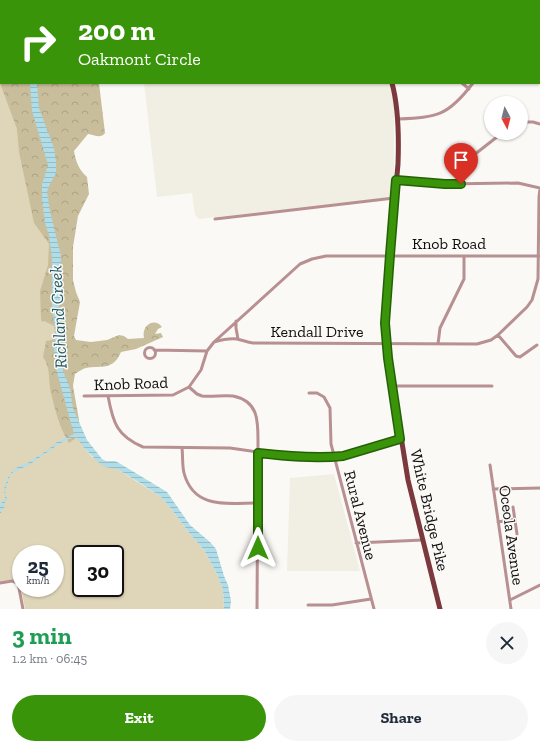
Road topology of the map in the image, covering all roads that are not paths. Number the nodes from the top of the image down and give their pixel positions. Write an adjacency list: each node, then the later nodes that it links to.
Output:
1 (392, 84): 5 (main road, White Bridge Pike)
2 (463, 84): 4 (street)
3 (472, 84): 4 (street)
4 (469, 89): 5 (street)
5 (398, 119): 9 (main road, White Bridge Pike)
6 (528, 122): 7 (street)
7 (540, 124)
8 (493, 140): 10 (street)
9 (396, 180): 10 (street); 12 (main road, White Bridge Pike)
10 (461, 184): 11 (street)
11 (540, 189): 16 (street, Kendall Drive)
12 (394, 198): 13 (street); 14 (main road, White Bridge Pike)
13 (215, 219)
14 (390, 255): 15 (street, Knob Road); 17 (street, Knob Road); 21 (main road, White Bridge Pike)
15 (464, 256): 16 (street, Knob Road); 22 (street)
16 (539, 256): 18 (street, Kendall Drive)
17 (236, 320): 19 (street); 20 (street, Knob Road)
18 (498, 335): 22 (street, Kendall Drive); 23 (street)
19 (238, 339): 20 (street, Kendall Drive); 21 (street, Kendall Drive)
20 (214, 342): 25 (street, Knob Road)
21 (386, 343): 22 (street, Kendall Drive); 26 (main road, White Bridge Pike)
22 (438, 344)
23 (537, 345)
24 (154, 350): 25 (street)
25 (207, 351): 28 (street, Knob Road)
26 (392, 386): 27 (street); 32 (main road, White Bridge Pike)
27 (492, 386)
28 (189, 387): 31 (street, Knob Road); 34 (street)
29 (309, 393): 35 (street, Rural Avenue)
30 (84, 396): 31 (street, Knob Road)
31 (108, 396): 33 (street)
32 (400, 439): 35 (street); 44 (main road, White Bridge Pike)
33 (182, 448): 34 (street); 39 (street)
34 (258, 453): 35 (street); 39 (street)
35 (334, 457): 45 (street, Rural Avenue)
36 (490, 464): 38 (street, Oceola Avenue)
37 (540, 488): 38 (street)
38 (493, 489): 42 (street, Oceola Avenue)
39 (258, 502): 52 (street)
40 (514, 507): 41 (street)
41 (515, 519): 42 (street); 43 (street)
42 (498, 522): 49 (street, Oceola Avenue)
43 (517, 534)
44 (423, 540): 45 (street); 54 (main road, White Bridge Pike)
45 (356, 543): 48 (street, Rural Avenue)
46 (0, 584): 51 (street)
47 (540, 585): 49 (street)
48 (371, 599): 50 (street); 53 (street, Rural Avenue)
49 (510, 600): 55 (street, Oceola Avenue)
50 (308, 605)
51 (23, 609)
52 (257, 609)
53 (374, 609)
54 (440, 609)
55 (511, 609)

